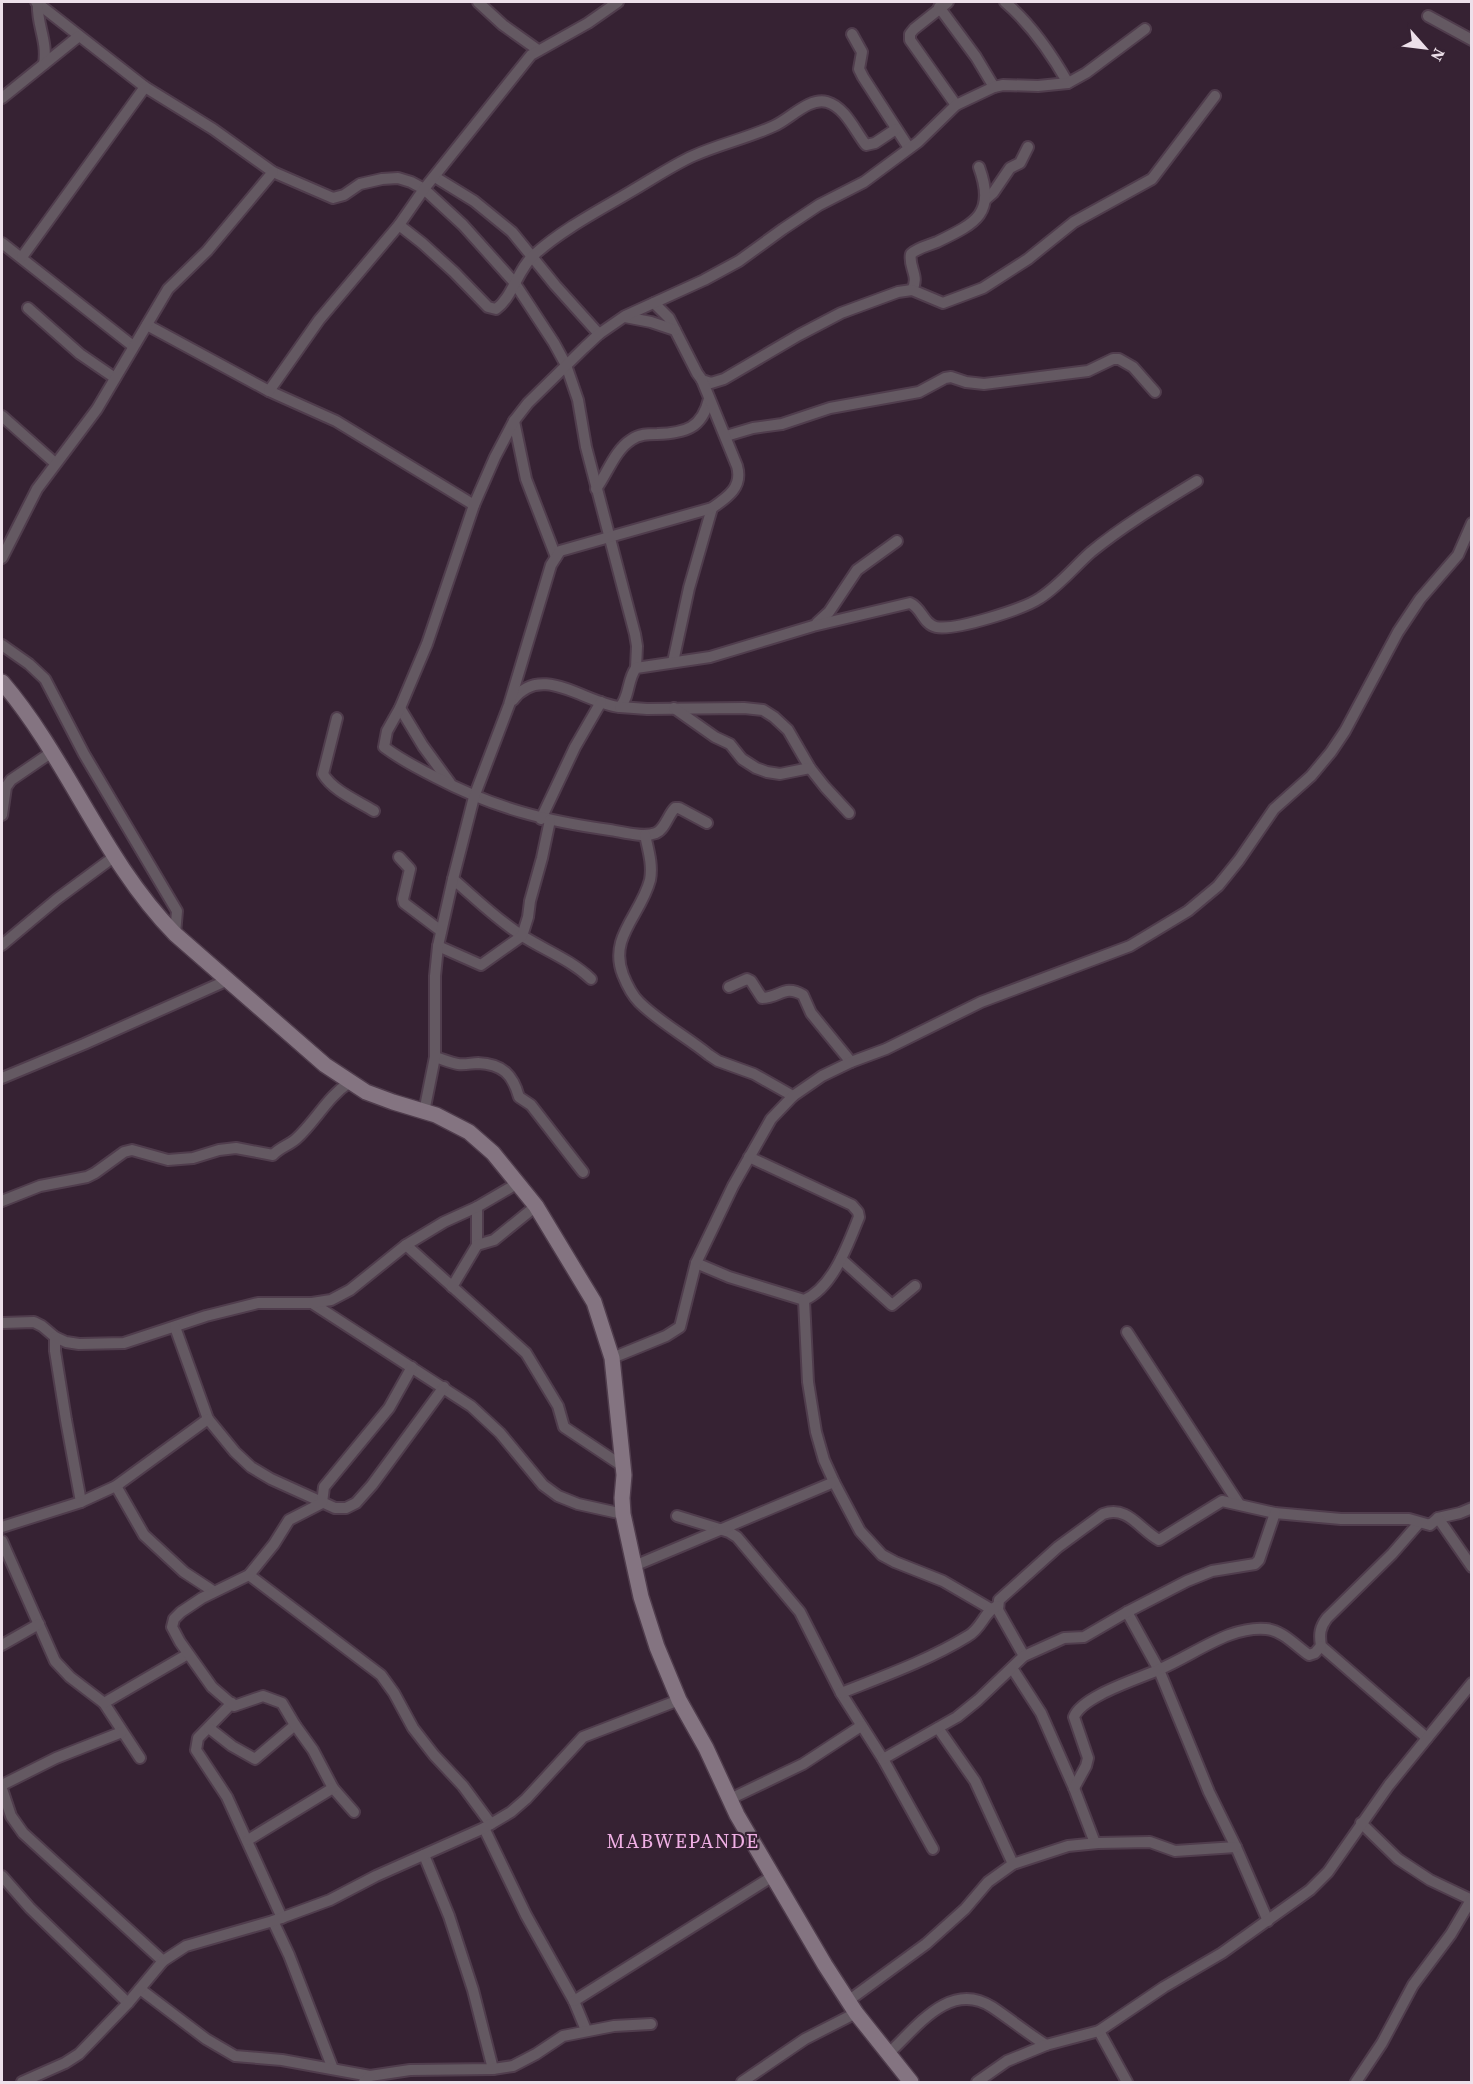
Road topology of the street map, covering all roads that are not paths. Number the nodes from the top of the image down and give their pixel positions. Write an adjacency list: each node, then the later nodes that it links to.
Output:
1 (37, 2): 9 (street); 12 (street)
2 (618, 2): 11 (street)
3 (1005, 2): 13 (street)
4 (481, 3): 11 (street)
5 (943, 4): 15 (street); 18 (street)
6 (1428, 16): 10 (street)
7 (1146, 29): 13 (street)
8 (852, 34): 19 (street)
9 (79, 36): 12 (street); 14 (street)
10 (1472, 40)
11 (538, 50): 24 (street)
12 (44, 64): 17 (street)
13 (1068, 83): 15 (street)
14 (145, 87): 23 (street); 29 (street)
15 (993, 87): 18 (street)
16 (1215, 96): 32 (street)
17 (2, 98)
18 (956, 105): 21 (street)
19 (896, 129): 21 (street); 30 (street)
20 (1028, 147): 26 (street)
21 (909, 148): 33 (street)
22 (979, 167): 26 (street)
23 (273, 172): 25 (street); 36 (street)
24 (435, 177): 25 (street); 30 (street)
25 (424, 189): 27 (street); 31 (street)
26 (986, 199): 32 (street)
27 (399, 225): 31 (street); 43 (street)
28 (2, 243): 29 (street)
29 (22, 257): 39 (street)
30 (531, 257): 31 (street); 38 (street)
31 (514, 282): 40 (street)
32 (912, 290): 42 (street)
33 (654, 303): 35 (street); 37 (street)
34 (28, 308): 41 (street)
35 (625, 316): 37 (street); 38 (street)
36 (147, 325): 39 (street); 43 (street)
37 (675, 330): 42 (street)
38 (599, 334): 40 (street)
39 (133, 346): 41 (street)
40 (566, 365): 47 (street); 51 (street)
41 (115, 378): 49 (street)
42 (702, 380): 45 (street)
43 (269, 391): 52 (street)
44 (1155, 392): 48 (street)
45 (709, 399): 48 (street); 51 (street)
46 (2, 416): 49 (street)
47 (514, 422): 52 (street); 60 (street)
48 (726, 436): 53 (street)
49 (55, 463): 57 (street)
50 (1197, 481): 61 (street)
51 (596, 489): 55 (street)
52 (474, 505): 69 (street)
53 (712, 508): 55 (street); 63 (street)
54 (1472, 523): 58 (street)
55 (609, 537): 60 (street); 64 (street)
56 (897, 541): 61 (street)
57 (3, 552)
58 (1458, 555): 59 (street); 94 (street)
59 (1472, 555)
60 (556, 557): 67 (street)
61 (813, 626): 63 (street)
62 (2, 645): 86 (street)
63 (673, 663): 64 (street)
64 (636, 668): 68 (street)
65 (2, 682): 72 (street)
66 (601, 702): 67 (street); 68 (street); 79 (street)
67 (509, 705): 75 (street)
68 (620, 707): 70 (street)
69 (400, 708): 74 (street); 74 (street)
70 (674, 708): 73 (street); 73 (street)
71 (337, 718): 76 (street)
72 (52, 752): 78 (street); 82 (street)
73 (810, 768): 77 (street)
74 (454, 788): 75 (street)
75 (474, 796): 79 (street); 84 (street)
76 (374, 811)
77 (849, 813)
78 (2, 815)
79 (545, 820): 81 (street); 87 (street)
80 (706, 823): 81 (street)
81 (645, 835): 97 (street)
82 (115, 856): 86 (street); 88 (street)
83 (399, 858): 85 (street)
84 (453, 879): 85 (street); 87 (street)
85 (441, 931): 89 (street)
86 (176, 934): 91 (street)
87 (522, 936): 89 (street); 90 (street)
88 (2, 945)
89 (438, 946): 93 (street)
90 (591, 979)
91 (228, 980): 95 (street); 96 (street)
92 (729, 987): 94 (street)
93 (435, 1057): 98 (street); 100 (street)
94 (851, 1062): 97 (street)
95 (2, 1078)
96 (350, 1082): 98 (street); 102 (street)
97 (794, 1096): 99 (street)
98 (424, 1112): 101 (street)
99 (749, 1157): 107 (street); 108 (street)
100 (583, 1172)
101 (518, 1183): 103 (street); 104 (street)
102 (2, 1201)
103 (536, 1206): 106 (street); 117 (street)
104 (477, 1207): 105 (street); 106 (street)
105 (406, 1245): 110 (street); 112 (street)
106 (477, 1245): 110 (street)
107 (841, 1259): 109 (street); 111 (street)
108 (696, 1263): 111 (street); 117 (street)
109 (915, 1286)
110 (452, 1287): 121 (street)
111 (804, 1300): 122 (street)
112 (312, 1303): 114 (street); 118 (street)
113 (2, 1323): 116 (street)
114 (175, 1328): 116 (street); 120 (street)
115 (1127, 1332): 126 (street)
116 (55, 1337): 124 (street)
117 (612, 1358): 121 (street)
118 (412, 1367): 119 (street); 125 (street)
119 (444, 1387): 125 (street); 129 (street)
120 (208, 1419): 123 (street); 125 (street)
121 (621, 1465): 129 (street)
122 (834, 1482): 134 (street); 140 (street)
123 (116, 1486): 124 (street); 139 (street)
124 (81, 1502): 133 (street)
125 (322, 1503): 138 (street)
126 (1239, 1504): 128 (street); 140 (street)
127 (1472, 1508): 131 (street)
128 (1275, 1512): 132 (street); 141 (street)
129 (623, 1514): 136 (street)
130 (677, 1516): 134 (street)
131 (1438, 1518): 132 (street); 137 (street)
132 (1419, 1523): 144 (street)
133 (2, 1527)
134 (721, 1529): 136 (street); 150 (street)
135 (2, 1541): 142 (street)
136 (634, 1566): 151 (street)
137 (1472, 1567)
138 (249, 1575): 139 (street); 168 (street)
139 (213, 1591): 145 (street)
140 (994, 1608): 146 (street); 150 (street)
141 (1126, 1612): 146 (street); 148 (street)
142 (39, 1624): 143 (street); 152 (street)
143 (2, 1645)
144 (1321, 1646): 148 (street); 159 (street)
145 (188, 1654): 152 (street); 153 (street)
146 (1024, 1656): 147 (street)
147 (1012, 1668): 157 (street); 164 (street)
148 (1159, 1670): 164 (street); 171 (street)
149 (1472, 1683): 159 (street)
150 (841, 1693): 155 (street)
151 (679, 1700): 165 (street); 168 (street)
152 (104, 1703): 158 (street)
153 (232, 1704): 154 (street); 156 (street)
154 (295, 1725): 156 (street); 163 (street)
155 (861, 1726): 161 (street); 165 (street)
156 (209, 1728): 169 (street)
157 (938, 1728): 161 (street); 174 (street)
158 (122, 1731): 160 (street); 162 (street)
159 (1426, 1738): 167 (street)
160 (140, 1758)
161 (883, 1759): 172 (street)
162 (2, 1787): 180 (street)
163 (333, 1788): 166 (street); 169 (street)
164 (1074, 1788): 170 (street)
165 (730, 1800): 176 (street)
166 (354, 1812)
167 (1361, 1823): 177 (street); 179 (street)
168 (488, 1826): 173 (street); 182 (street)
169 (248, 1840): 178 (street)
170 (1095, 1843): 171 (street); 174 (street)
171 (1236, 1847): 179 (street)
172 (933, 1849)
173 (424, 1855): 178 (street); 192 (street)
174 (1012, 1864): 184 (street)
175 (2, 1876): 183 (street)
176 (773, 1876): 182 (street); 184 (street)
177 (1471, 1900): 200 (street)
178 (277, 1919): 180 (street); 190 (street)
179 (1268, 1921): 187 (street)
180 (163, 1961): 181 (street)
181 (140, 1989): 183 (street); 190 (street)
182 (574, 2001): 186 (street)
183 (128, 2004): 194 (street)
184 (852, 2007): 189 (street); 196 (street)
185 (651, 2024): 186 (street)
186 (586, 2030): 192 (street)
187 (1099, 2031): 188 (street); 199 (street)
188 (1046, 2045): 189 (street); 198 (street)
189 (888, 2053): 197 (street)
190 (333, 2069): 193 (street)
191 (456, 2069): 192 (street); 193 (street); 195 (street)
192 (493, 2069)
193 (367, 2079)
194 (22, 2082)
195 (455, 2082)
196 (744, 2082)
197 (912, 2082)
198 (977, 2082)
199 (1127, 2082)
200 (1356, 2082)

